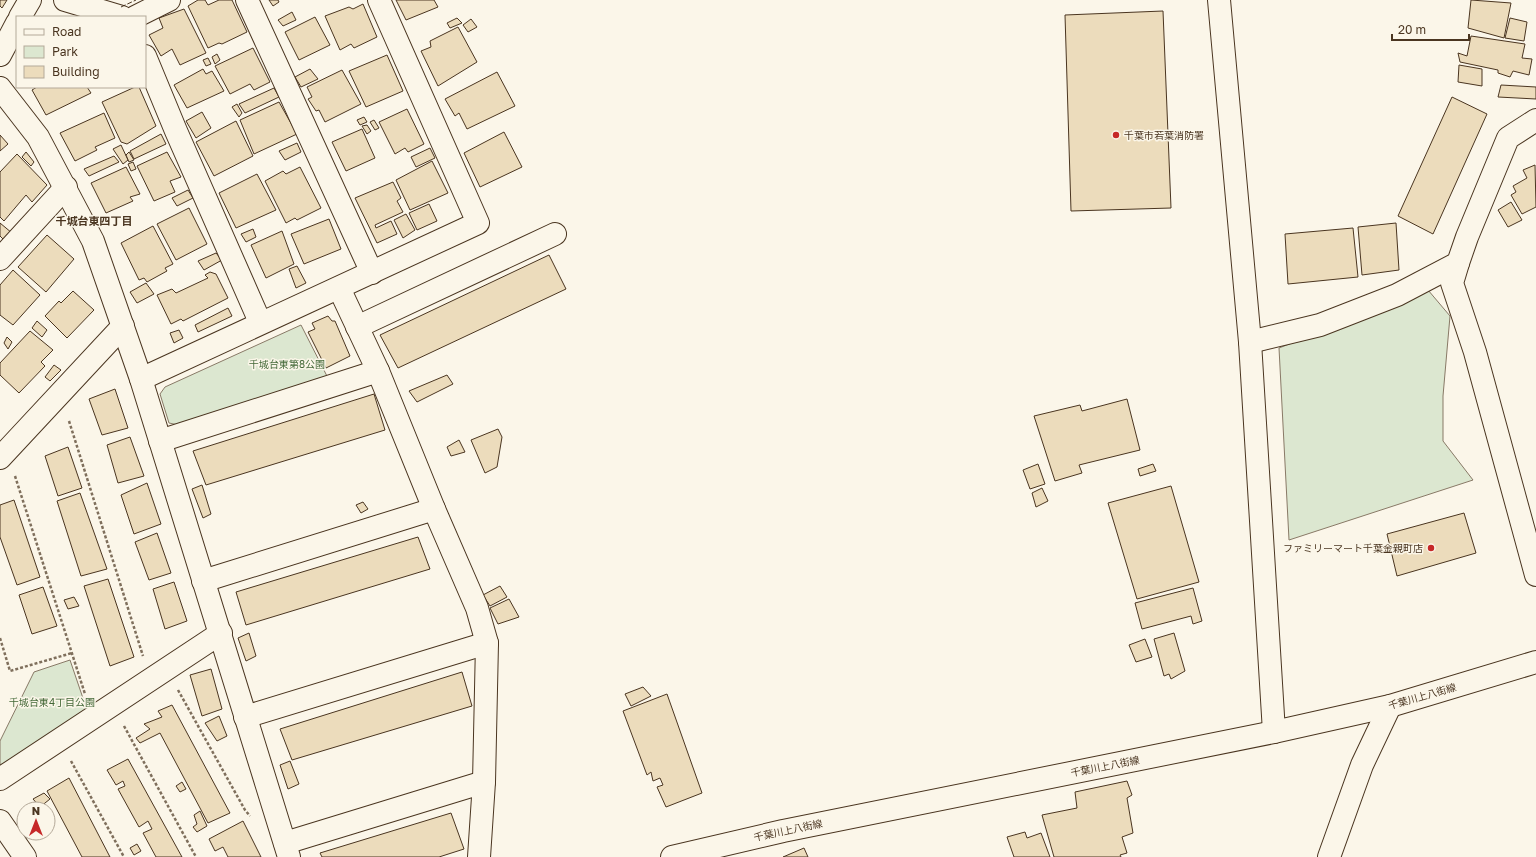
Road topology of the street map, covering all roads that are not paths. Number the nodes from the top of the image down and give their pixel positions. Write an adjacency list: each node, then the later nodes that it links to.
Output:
1 (30, 0): 7 (street)
2 (65, 0): 8 (street)
3 (169, 0): 9 (street)
4 (247, 0): 19 (street)
5 (379, 0): 19 (street)
6 (1219, 0): 24 (street)
7 (21, 16)
8 (119, 16)
9 (138, 16)
10 (16, 25): 11 (street)
11 (0, 55)
12 (146, 58): 21 (street)
13 (0, 88): 15 (street)
14 (1536, 120): 18 (street)
15 (66, 187): 17 (street); 22 (street)
16 (555, 234): 23 (street)
17 (0, 259)
18 (1458, 263): 24 (street); 30 (street)
19 (372, 273): 20 (street)
20 (339, 288): 21 (street); 23 (street)
21 (260, 322): 26 (street)
22 (123, 326): 26 (street); 28 (street)
23 (358, 327): 25 (street)
24 (1250, 342): 37 (street)
25 (378, 371): 27 (street); 29 (street)
26 (141, 379): 27 (street)
27 (160, 441): 31 (street)
28 (3, 455)
29 (434, 510): 31 (street); 33 (street)
30 (1536, 575)
31 (203, 581): 32 (street)
32 (220, 633): 36 (street); 38 (street)
33 (488, 643): 36 (street); 39 (street)
34 (1536, 662): 35 (street, 千葉川上八街線)
35 (1390, 706): 37 (street, 千葉川上八街線); 45 (street)
36 (245, 717): 41 (street)
37 (1274, 732): 44 (street, 千葉川上八街線)
38 (0, 779)
39 (484, 782): 41 (street); 43 (street)
40 (0, 821): 42 (street)
41 (287, 850)
42 (26, 857)
43 (479, 857)
44 (672, 857)
45 (1329, 857)

